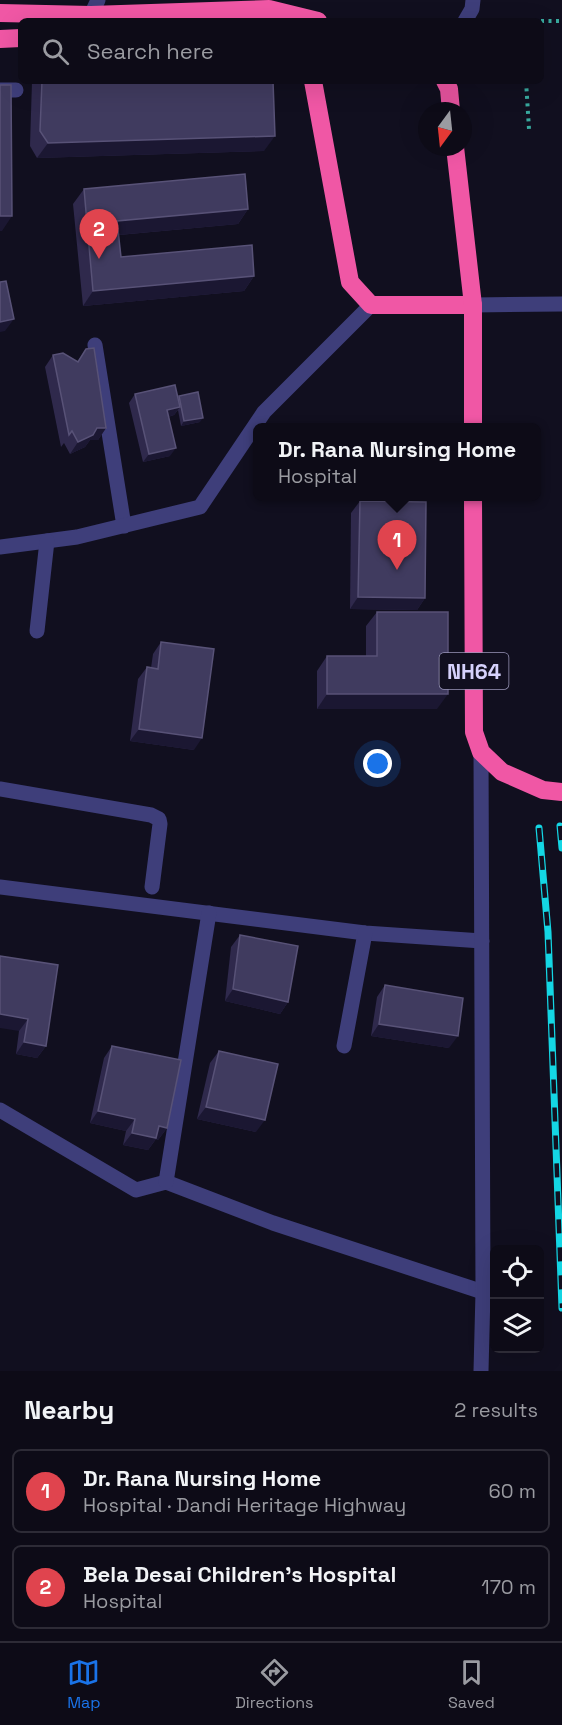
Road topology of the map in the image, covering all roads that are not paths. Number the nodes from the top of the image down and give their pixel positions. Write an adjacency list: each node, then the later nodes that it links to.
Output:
1 (473, 0): 6 (street)
2 (231, 5): 3 (highway); 5 (highway)
3 (95, 7): 4 (highway)
4 (0, 13)
5 (306, 18)
6 (467, 18)
7 (18, 38): 8 (highway)
8 (0, 39)
9 (314, 84): 14 (highway)
10 (446, 84): 11 (highway)
11 (450, 102)
12 (456, 156): 15 (highway)
13 (562, 304): 15 (street)
14 (371, 305): 15 (highway); 17 (street)
15 (472, 305): 18 (highway)
16 (95, 345): 21 (street)
17 (257, 423)
18 (473, 423)
19 (253, 428): 21 (street)
20 (473, 501): 25 (highway, NH64)
21 (124, 526): 22 (street)
22 (47, 541): 23 (street); 24 (street)
23 (0, 547)
24 (37, 631)
25 (481, 752): 27 (highway); 32 (street)
26 (0, 789): 29 (street)
27 (562, 792)
28 (0, 887): 30 (street)
29 (152, 887)
30 (209, 913): 31 (street); 35 (street)
31 (365, 933): 32 (street); 33 (street)
32 (482, 941): 36 (street)
33 (344, 1046)
34 (0, 1110): 35 (street)
35 (166, 1182): 36 (street)
36 (483, 1292): 37 (street)
37 (481, 1371)

